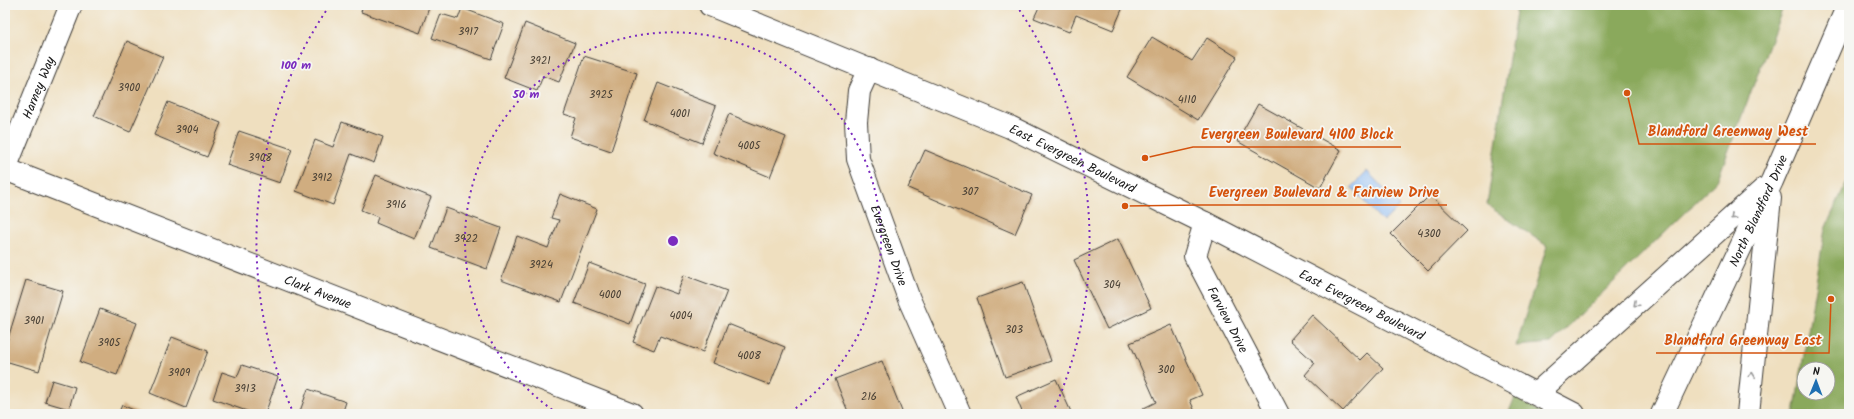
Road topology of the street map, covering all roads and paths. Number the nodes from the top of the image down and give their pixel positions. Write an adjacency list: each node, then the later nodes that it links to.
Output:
1 (71, 5): 5 (street, Harney Way)
2 (710, 5): 4 (street, East Evergreen Boulevard)
3 (1848, 5): 6 (street, North Blandford Drive)
4 (869, 69): 7 (street, East Evergreen Boulevard); 10 (street, Evergreen Drive)
5 (5, 169): 9 (street, Clark Avenue)
6 (1772, 181): 8 (street, one-way to 8); 13 (street, North Blandford Drive); 14 (street, one-way to 6)
7 (1205, 222): 8 (street, East Evergreen Boulevard); 11 (street, Farview Drive)
8 (1536, 394): 12 (street, East Evergreen Boulevard)
9 (632, 414)
10 (960, 414)
11 (1278, 414)
12 (1574, 414)
13 (1662, 414)
14 (1748, 414)

